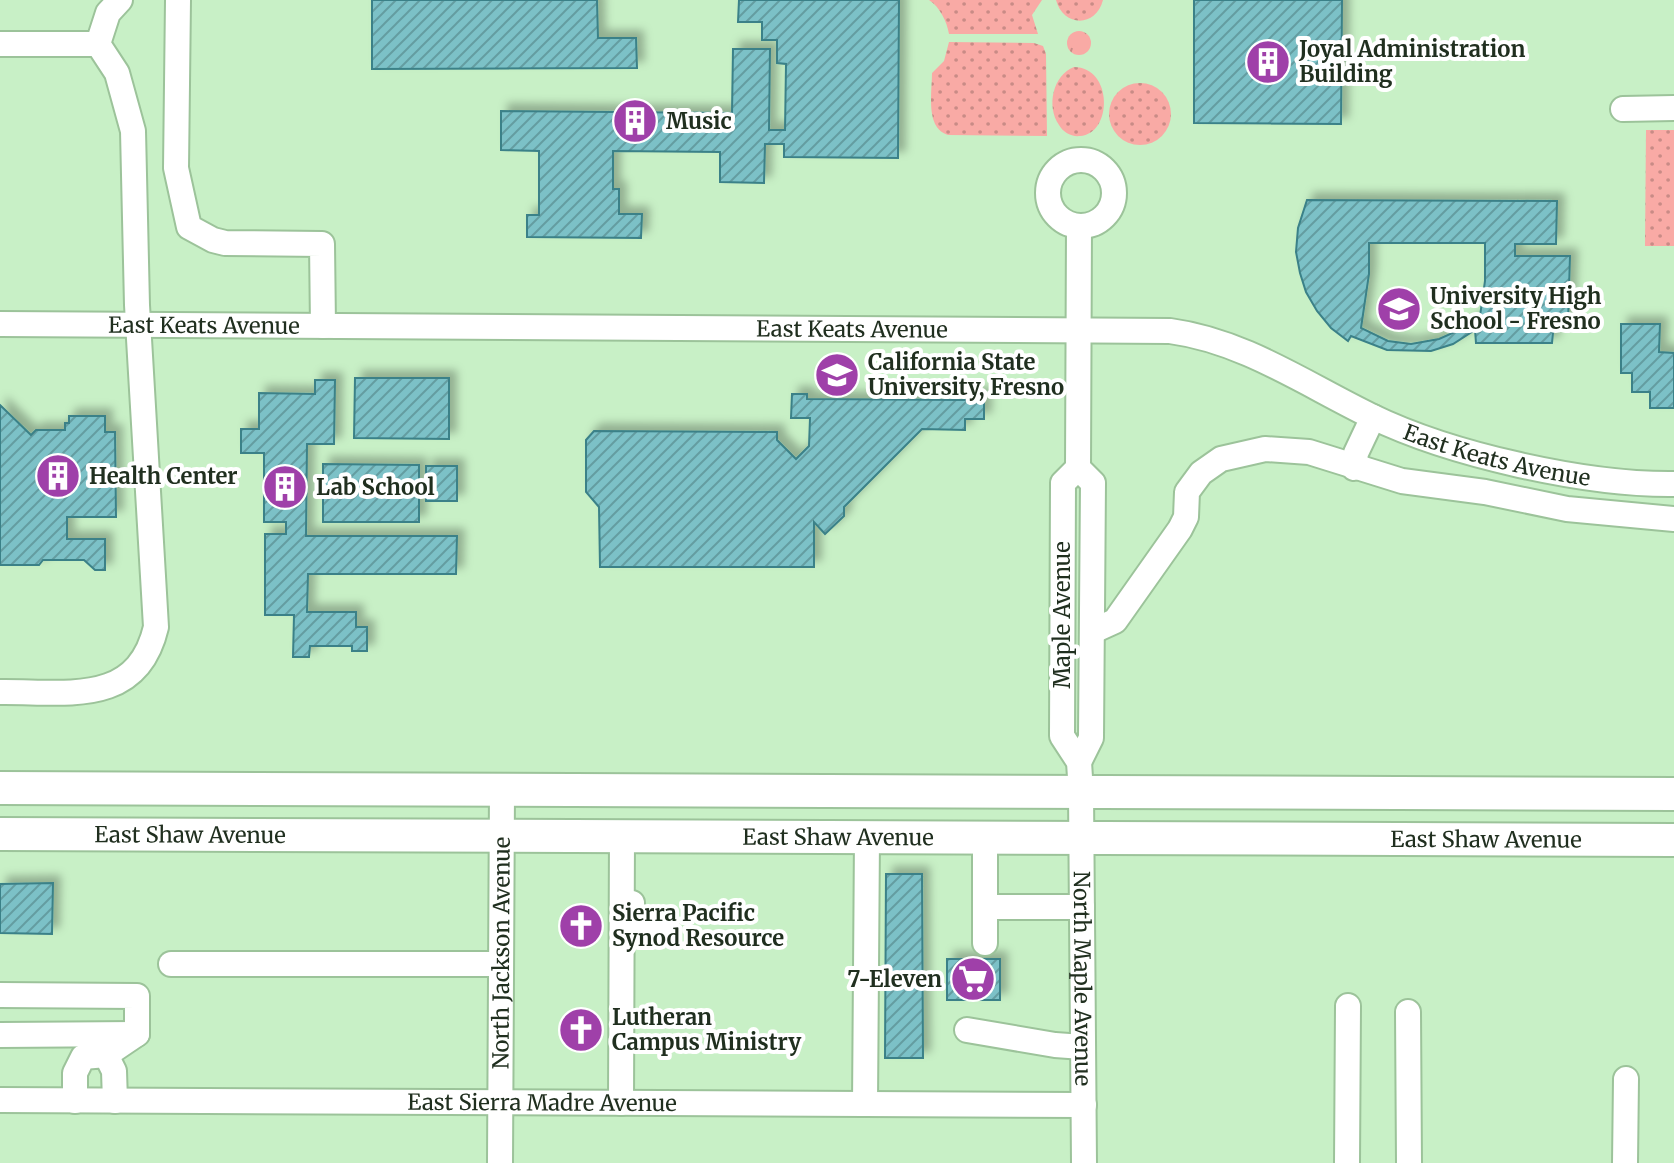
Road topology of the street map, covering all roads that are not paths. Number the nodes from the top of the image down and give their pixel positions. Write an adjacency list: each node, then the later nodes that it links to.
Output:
1 (120, 0): 4 (street)
2 (178, 0): 10 (street)
3 (0, 44): 4 (street)
4 (98, 44): 9 (street)
5 (1674, 108): 6 (street)
6 (1623, 109)
7 (1079, 226): 11 (street, Maple Avenue)
8 (0, 324): 9 (street, East Keats Avenue)
9 (138, 325): 10 (street, East Keats Avenue); 18 (street)
10 (323, 326): 11 (street, East Keats Avenue)
11 (1080, 330): 12 (street, East Keats Avenue); 13 (street, Maple Avenue)
12 (1373, 417): 14 (street); 15 (street, East Keats Avenue)
13 (1078, 468): 17 (street, Maple Avenue); 19 (street, Maple Avenue)
14 (1354, 468): 16 (street); 17 (street)
15 (1674, 484)
16 (1674, 519)
17 (1093, 631): 19 (street, Maple Avenue)
18 (0, 692)
19 (1080, 777): 21 (main road, East Shaw Avenue); 22 (main road, East Shaw Avenue); 28 (street, North Maple Avenue)
20 (0, 788): 21 (main road, East Shaw Avenue)
21 (502, 790): 24 (street, North Jackson Avenue)
22 (1674, 794)
23 (0, 834): 24 (main road, East Shaw Avenue)
24 (502, 836): 25 (main road, East Shaw Avenue); 35 (street, North Jackson Avenue)
25 (627, 836): 26 (main road, East Shaw Avenue); 32 (street); 49 (street)
26 (867, 837): 27 (main road, East Shaw Avenue); 50 (street)
27 (985, 838): 28 (main road, East Shaw Avenue); 30 (street)
28 (1081, 839): 29 (main road, East Shaw Avenue); 31 (street, North Maple Avenue)
29 (1674, 840)
30 (985, 907): 31 (street); 33 (street)
31 (1082, 907): 42 (street, North Maple Avenue)
32 (665, 934)
33 (985, 943)
34 (171, 964): 35 (street)
35 (501, 964): 48 (street, North Jackson Avenue)
36 (0, 995): 40 (street)
37 (1348, 1006): 54 (street)
38 (1408, 1012): 55 (street)
39 (967, 1030): 42 (street)
40 (137, 1034): 41 (street); 43 (street)
41 (0, 1035)
42 (1083, 1047): 51 (street, North Maple Avenue)
43 (106, 1055): 46 (street); 47 (street)
44 (1626, 1079): 56 (street)
45 (0, 1100): 46 (street, East Sierra Madre Avenue)
46 (75, 1101): 47 (street, East Sierra Madre Avenue)
47 (115, 1101): 48 (street, East Sierra Madre Avenue)
48 (500, 1102): 49 (street, East Sierra Madre Avenue); 52 (street, North Jackson Avenue)
49 (621, 1103): 50 (street, East Sierra Madre Avenue)
50 (865, 1104): 51 (street, East Sierra Madre Avenue)
51 (1084, 1105): 53 (street, North Maple Avenue)
52 (500, 1163)
53 (1084, 1163)
54 (1347, 1163)
55 (1409, 1163)
56 (1625, 1163)

